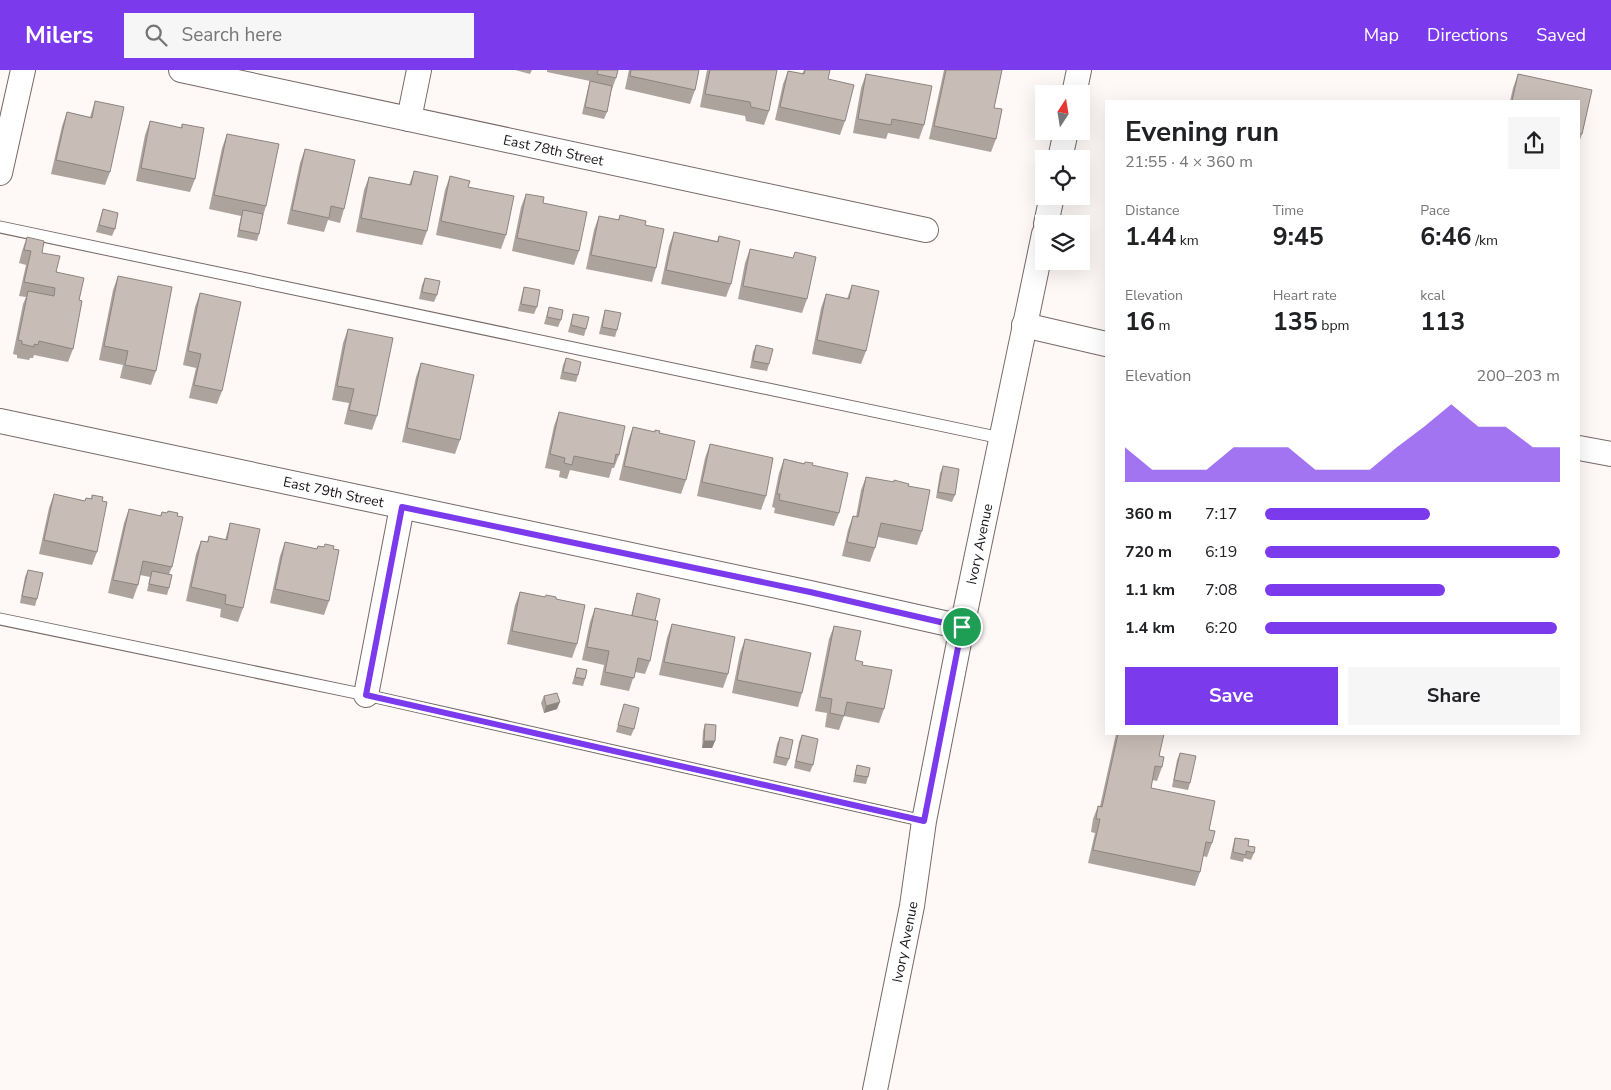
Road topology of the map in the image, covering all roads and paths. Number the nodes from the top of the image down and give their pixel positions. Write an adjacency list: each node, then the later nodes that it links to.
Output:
1 (23, 70): 7 (street)
2 (181, 70): 6 (street, East 78th Street)
3 (419, 70): 6 (street)
4 (1079, 70): 5 (street)
5 (1076, 85)
6 (409, 119): 9 (street, East 78th Street)
7 (0, 173)
8 (0, 227): 14 (lane)
9 (926, 230)
10 (1036, 270): 11 (street, Ivory Avenue)
11 (1024, 325): 12 (street); 14 (street, Ivory Avenue)
12 (1105, 344)
13 (0, 421): 17 (street, East 79th Street)
14 (1001, 438): 19 (street, Ivory Avenue)
15 (1580, 448): 16 (street)
16 (1611, 454)
17 (402, 507): 19 (street, East 79th Street); 20 (street)
18 (0, 619): 20 (lane)
19 (962, 627): 21 (street, Ivory Avenue)
20 (366, 695): 21 (lane)
21 (924, 821): 22 (street, Ivory Avenue)
22 (875, 1090)

